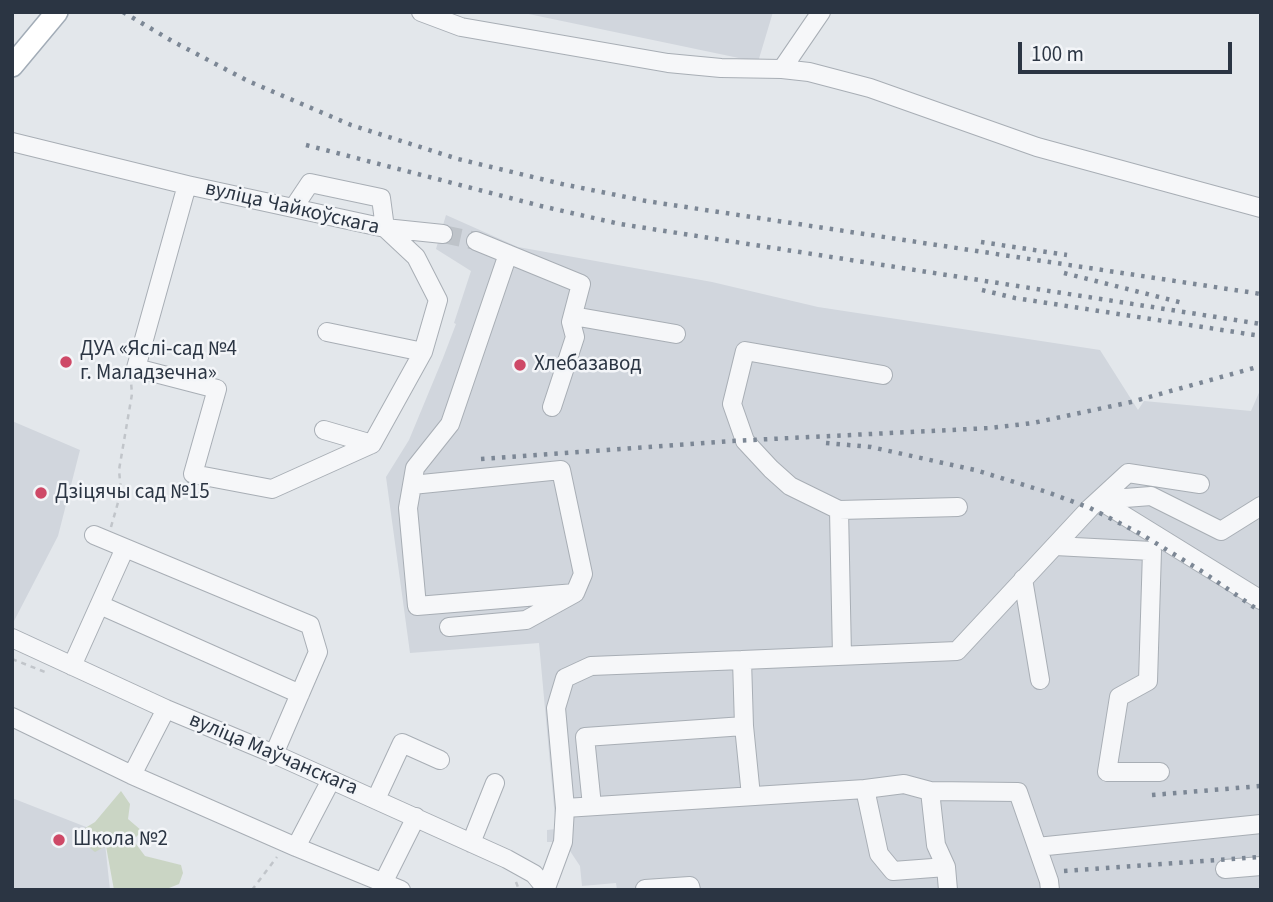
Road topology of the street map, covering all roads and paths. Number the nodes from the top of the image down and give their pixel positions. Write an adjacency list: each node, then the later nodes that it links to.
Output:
1 (57, 12): 4 (main road)
2 (421, 12): 5 (street)
3 (821, 12): 5 (street)
4 (14, 61)
5 (782, 69): 9 (street)
6 (12, 142): 7 (street, вуліца Чайкоўскага)
7 (187, 185): 8 (street, вуліца Чайкоўскага); 18 (street)
8 (294, 207): 10 (street, вуліца Чайкоўскага); 10 (street)
9 (1261, 208)
10 (385, 228): 11 (street); 17 (street, вуліца Чайкоўскага)
11 (443, 234)
12 (476, 242): 13 (street)
13 (508, 254): 14 (street); 24 (street)
14 (573, 316): 16 (street); 20 (street)
15 (327, 332): 17 (street)
16 (676, 334)
17 (423, 352): 22 (street, вуліца Чайкоўскага)
18 (136, 368): 22 (street); 29 (path)
19 (883, 375): 28 (street)
20 (552, 407)
21 (324, 430): 22 (street)
22 (372, 444)
23 (1200, 484): 25 (street)
24 (412, 485): 33 (street); 33 (street)
25 (1099, 500): 26 (street); 30 (street); 34 (street)
26 (1261, 506)
27 (958, 507): 28 (street)
28 (839, 510): 38 (street)
29 (100, 538): 31 (street)
30 (1055, 546): 32 (street); 48 (street)
31 (125, 548): 35 (street); 42 (street)
32 (1023, 579): 38 (street); 41 (street)
33 (575, 593): 36 (street)
34 (1261, 600)
35 (100, 605): 40 (street); 42 (street)
36 (449, 627)
37 (12, 638): 40 (street, вуліца Маўчанскага)
38 (842, 656): 39 (street)
39 (742, 660): 45 (street); 57 (street)
40 (72, 666): 43 (street, вуліца Маўчанскага)
41 (1040, 680)
42 (300, 694): 46 (street)
43 (166, 709): 46 (street, вуліца Маўчанскага); 49 (street)
44 (12, 717): 49 (street)
45 (744, 726): 54 (street); 56 (street)
46 (274, 754): 50 (street, вуліца Маўчанскага)
47 (440, 760): 55 (street)
48 (1160, 772)
49 (132, 775): 61 (street)
50 (331, 780): 55 (street, вуліца Маўчанскага); 61 (street)
51 (495, 783): 60 (street)
52 (865, 789): 53 (street); 54 (street); 64 (street)
53 (930, 791): 62 (street); 64 (street)
54 (751, 796): 56 (street)
55 (376, 799): 58 (street, вуліца Маўчанскага)
56 (592, 806): 57 (street)
57 (565, 808): 67 (street)
58 (416, 817): 60 (street, вуліца Маўчанскага); 66 (street)
59 (1261, 824): 62 (street)
60 (471, 843): 67 (street, вуліца Маўчанскага)
61 (291, 845): 66 (street); 69 (path)
62 (1037, 847): 73 (street)
63 (1261, 866): 65 (street)
64 (946, 867): 72 (street)
65 (1225, 869)
66 (383, 883): 70 (street)
67 (542, 884)
68 (645, 889): 71 (street)
69 (252, 890)
70 (401, 890)
71 (691, 890)
72 (948, 890)
73 (1049, 890)

